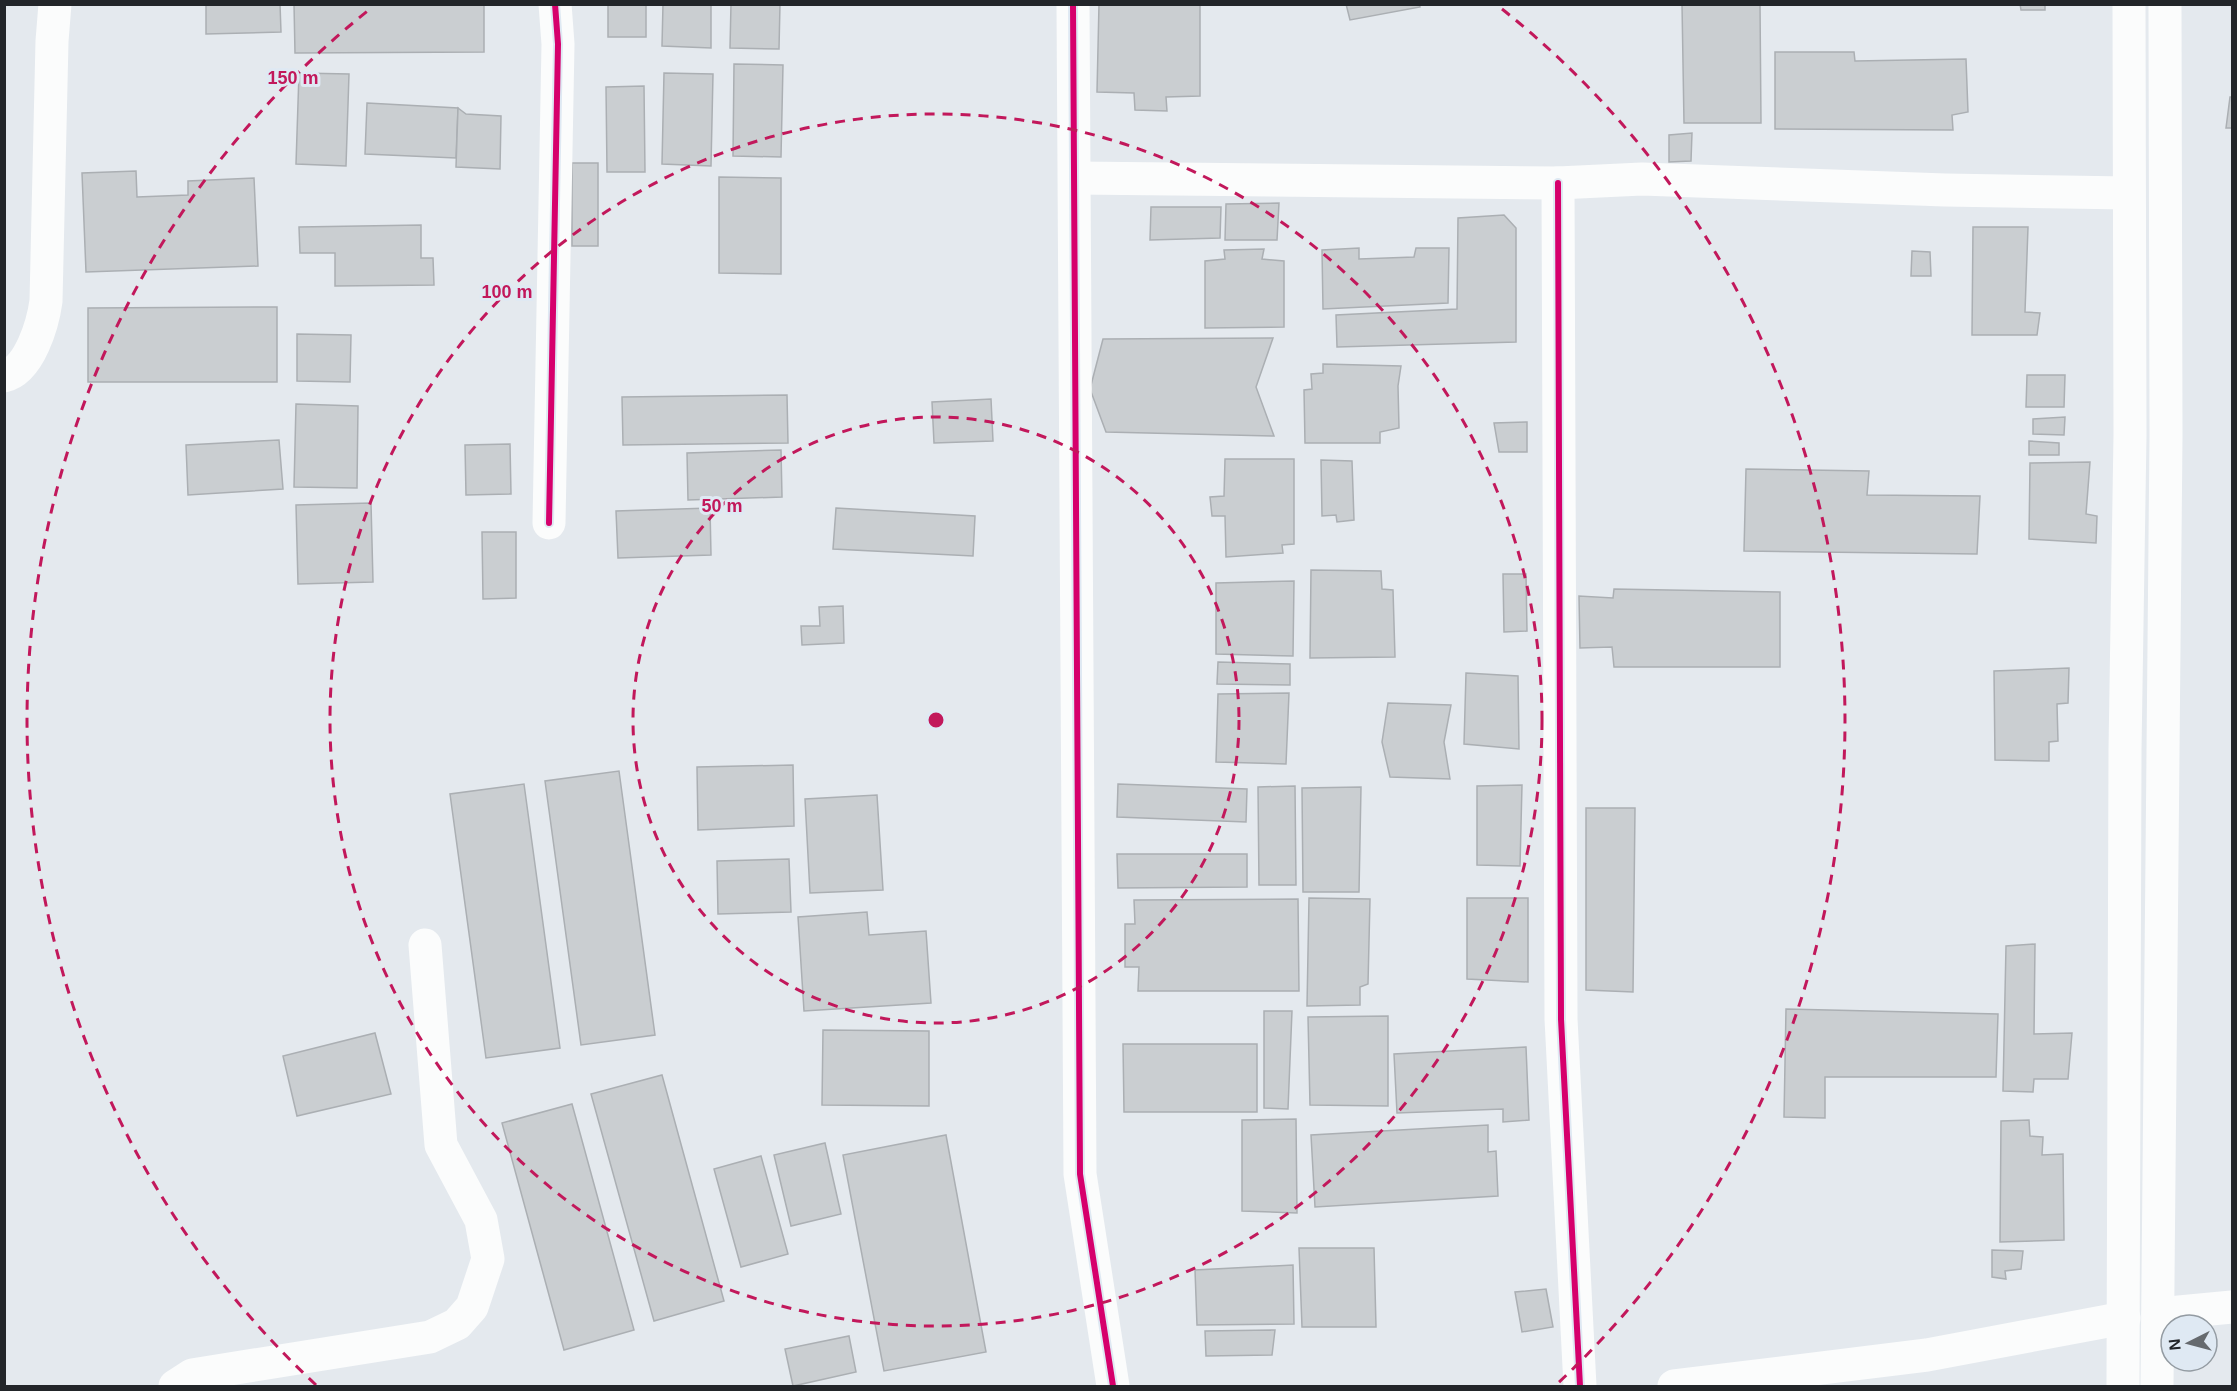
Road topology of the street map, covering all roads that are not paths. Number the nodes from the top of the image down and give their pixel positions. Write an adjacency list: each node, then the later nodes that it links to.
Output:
1 (56, 4): 9 (street)
2 (555, 4): 10 (street)
3 (1073, 4): 6 (street)
4 (2129, 4): 8 (street)
5 (2164, 4): 13 (street)
6 (1075, 178): 7 (street); 16 (street)
7 (1558, 183): 8 (street); 17 (street)
8 (2128, 193): 14 (street)
9 (4, 376)
10 (549, 523)
11 (425, 945): 15 (street)
12 (2232, 1307): 13 (street)
13 (2158, 1314): 20 (street)
14 (2124, 1318): 18 (street); 19 (street)
15 (175, 1386)
16 (1113, 1386)
17 (1580, 1386)
18 (1674, 1386)
19 (2123, 1386)
20 (2157, 1386)

